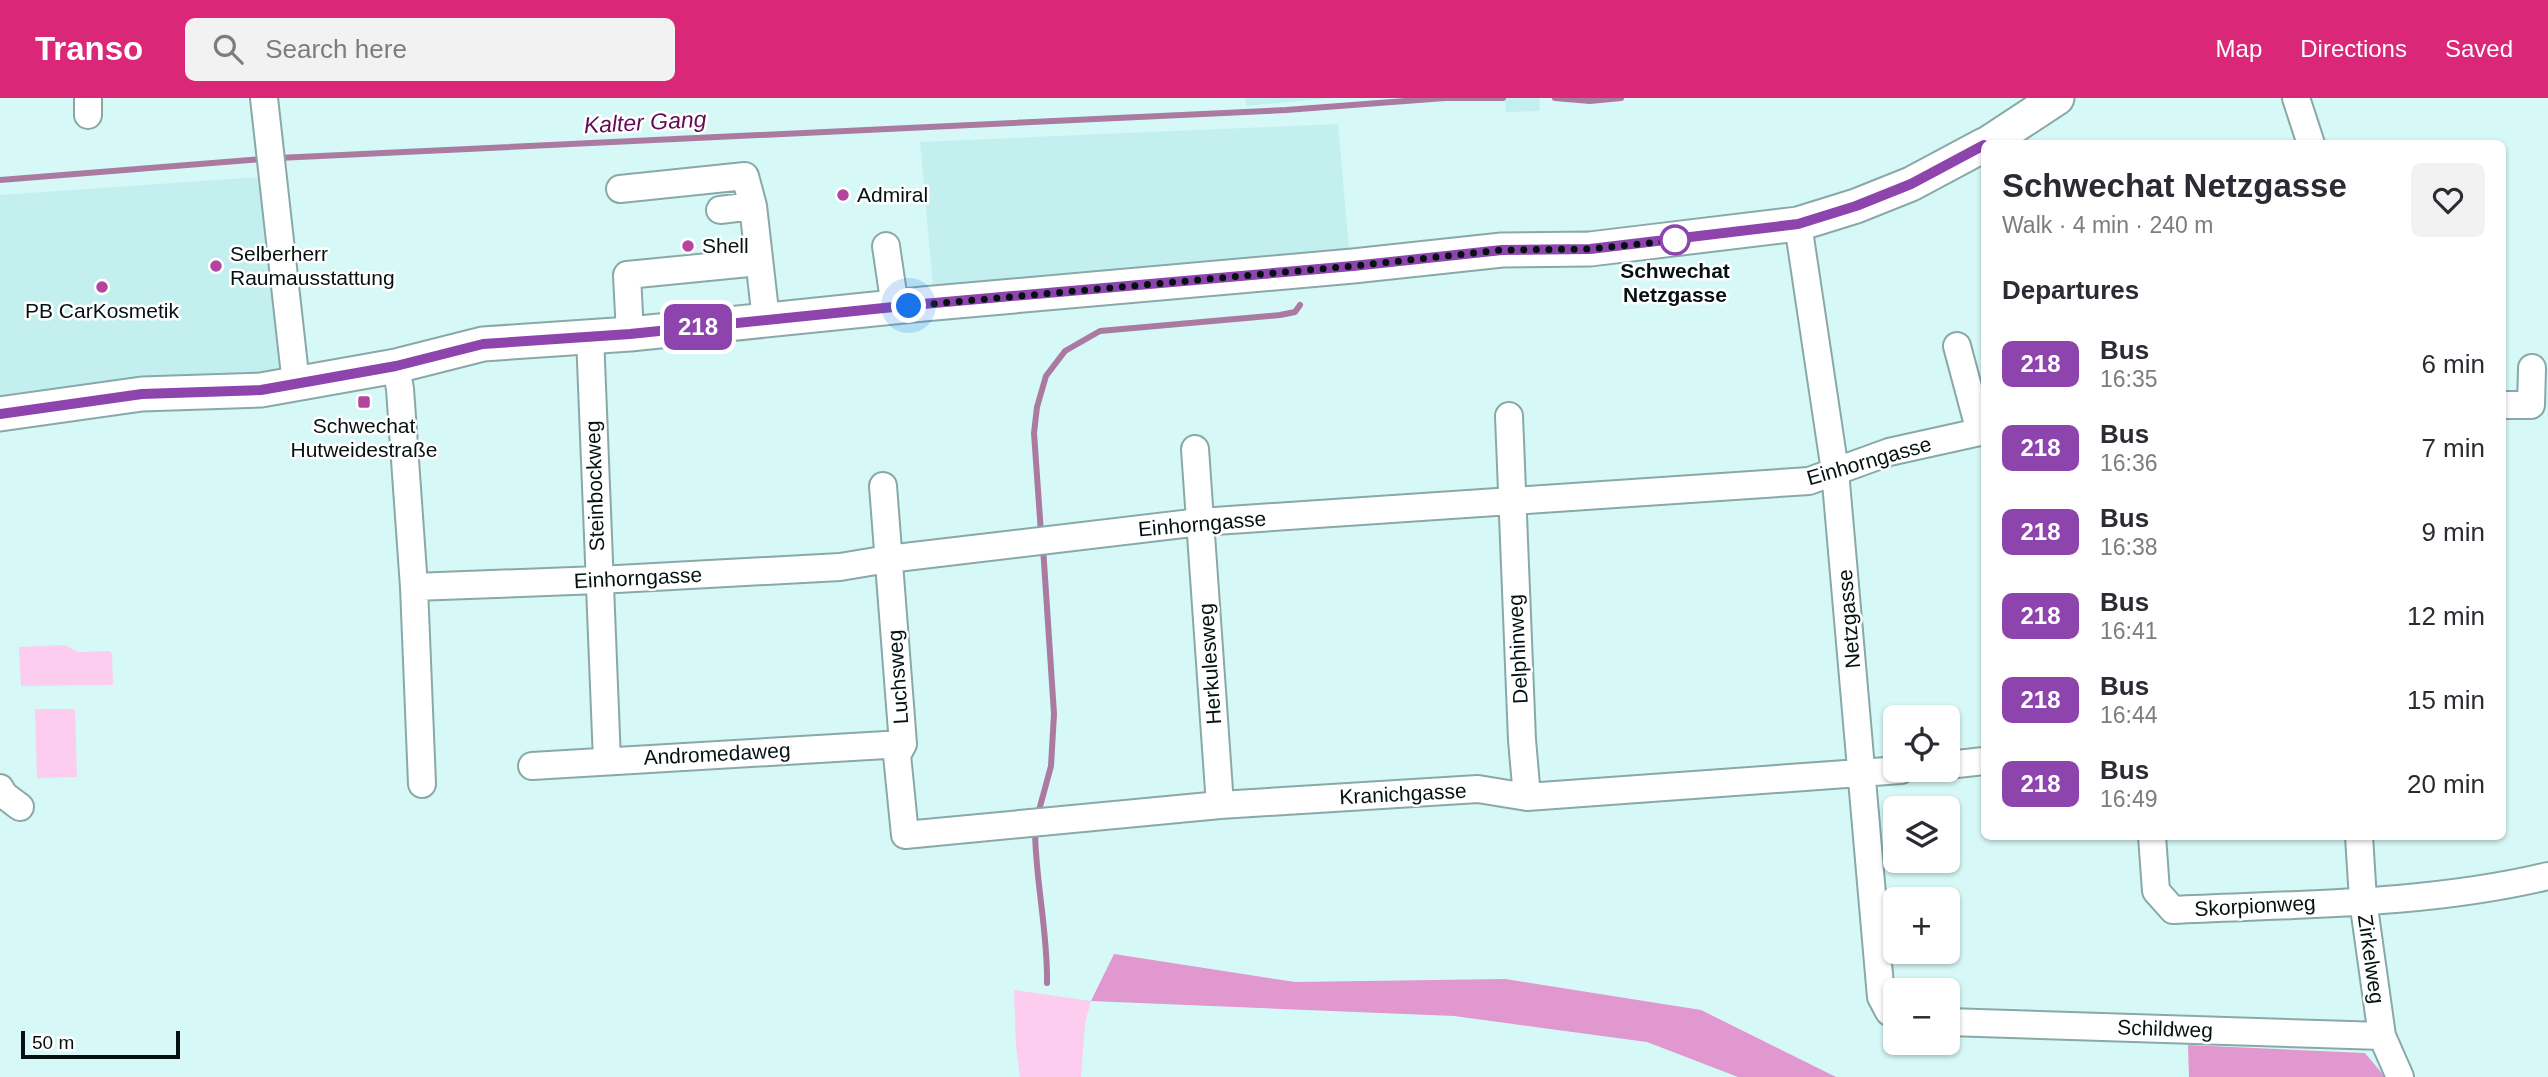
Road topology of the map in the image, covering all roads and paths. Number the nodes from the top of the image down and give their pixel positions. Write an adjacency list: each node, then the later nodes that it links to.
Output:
1 (264, 98): 20 (street)
2 (2057, 98): 4 (main road)
3 (2296, 98): 5 (street)
4 (1992, 140)
5 (2310, 140)
6 (1981, 147): 10 (main road)
7 (620, 189): 8 (street)
8 (753, 206): 9 (street); 12 (street)
9 (720, 210)
10 (1798, 224): 13 (main road); 27 (street, Netzgasse)
11 (886, 246): 13 (street)
12 (760, 262): 14 (street); 15 (street)
13 (895, 307): 14 (main road)
14 (766, 320): 15 (main road)
15 (630, 334): 16 (main road)
16 (590, 336): 18 (main road); 32 (street, Steinbockweg)
17 (1957, 346): 24 (street)
18 (396, 366): 20 (main road); 33 (street)
19 (2532, 368): 21 (street)
20 (296, 384): 22 (main road)
21 (2506, 405)
22 (0, 414)
23 (1509, 416): 29 (street, Delphinweg)
24 (1981, 428)
25 (1981, 431): 27 (street, Einhorngasse)
26 (1195, 449): 30 (street, Herkulesweg)
27 (1835, 471): 29 (street, Einhorngasse); 40 (street, Netzgasse)
28 (883, 486): 31 (street, Luchsweg)
29 (1511, 501): 30 (street, Einhorngasse); 43 (street, Delphinweg)
30 (1200, 522): 31 (street, Einhorngasse); 44 (street, Herkulesweg)
31 (888, 559): 32 (street, Einhorngasse); 34 (street, Luchsweg)
32 (598, 580): 33 (street, Einhorngasse); 35 (street, Steinbockweg)
33 (414, 587): 41 (street)
34 (903, 744): 35 (street, Andromedaweg); 46 (street, Luchsweg)
35 (607, 761): 38 (street, Andromedaweg)
36 (1981, 761): 37 (street)
37 (1960, 764)
38 (532, 766)
39 (1883, 772): 40 (street, Kranichgasse)
40 (1863, 774): 43 (street, Kranichgasse); 51 (street, Netzgasse)
41 (422, 784)
42 (0, 788): 45 (street)
43 (1527, 797): 44 (street, Kranichgasse)
44 (1220, 805): 46 (street, Kranichgasse)
45 (20, 807)
46 (905, 835)
47 (2152, 840): 50 (street, Skorpionweg)
48 (2359, 840): 50 (street, Zirkelweg)
49 (2548, 876): 50 (street)
50 (2363, 900): 53 (street, Zirkelweg)
51 (1883, 1000)
52 (1960, 1023): 53 (street, Schildweg)
53 (2382, 1036): 54 (street, Zirkelweg)
54 (2400, 1077)

